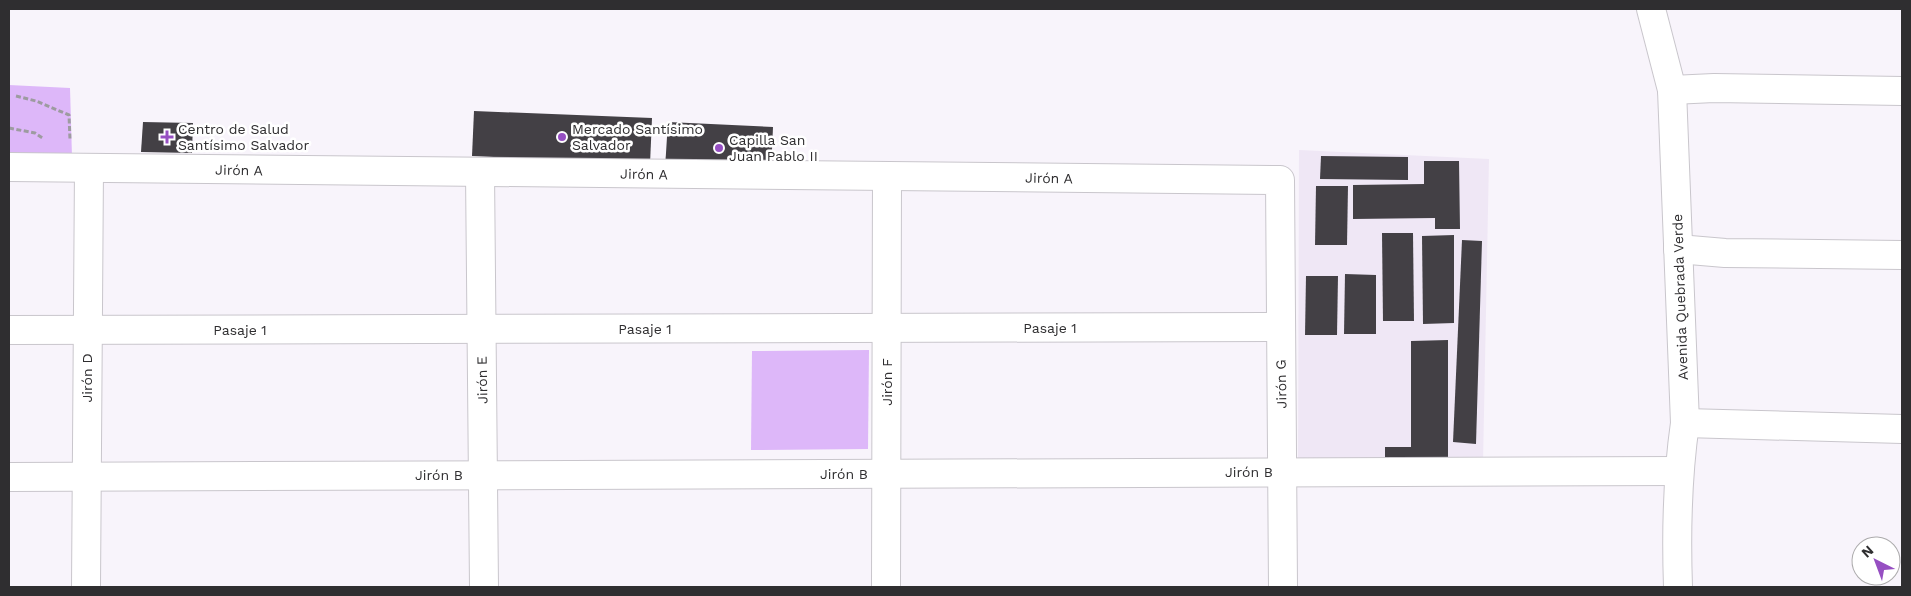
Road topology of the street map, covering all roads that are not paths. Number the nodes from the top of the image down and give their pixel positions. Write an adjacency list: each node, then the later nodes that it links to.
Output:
1 (1651, 9): 2 (street, Avenida Quebrada Verde)
2 (1672, 90): 3 (street); 9 (street, Avenida Quebrada Verde)
3 (1902, 92)
4 (9, 168): 5 (street, Jirón A)
5 (80, 168): 6 (street, Jirón A); 15 (street, Jirón D)
6 (480, 172): 7 (street, Jirón A); 13 (street, Jirón E)
7 (888, 176): 8 (street, Jirón A); 12 (street, Jirón F)
8 (1280, 180): 11 (street, Jirón G)
9 (1678, 249): 10 (street); 16 (street, Avenida Quebrada Verde)
10 (1902, 255)
11 (1281, 327): 12 (street, Pasaje 1); 19 (street, Jirón G)
12 (887, 328): 13 (street, Pasaje 1); 20 (street, Jirón F)
13 (482, 329): 15 (street, Pasaje 1); 21 (street, Jirón E)
14 (9, 330): 15 (street, Pasaje 1)
15 (88, 330): 23 (street, Jirón D)
16 (1685, 423): 17 (street); 18 (street, Avenida Quebrada Verde)
17 (1902, 429)
18 (1678, 471): 19 (street, Jirón B); 28 (street, Avenida Quebrada Verde)
19 (1282, 472): 20 (street, Jirón B); 27 (street, Jirón G)
20 (887, 473): 21 (street, Jirón B); 26 (street, Jirón F)
21 (483, 475): 23 (street, Jirón B); 25 (street, Jirón E)
22 (9, 477): 23 (street, Jirón B)
23 (87, 477): 24 (street, Jirón D)
24 (86, 587)
25 (484, 587)
26 (886, 587)
27 (1283, 587)
28 (1678, 587)

